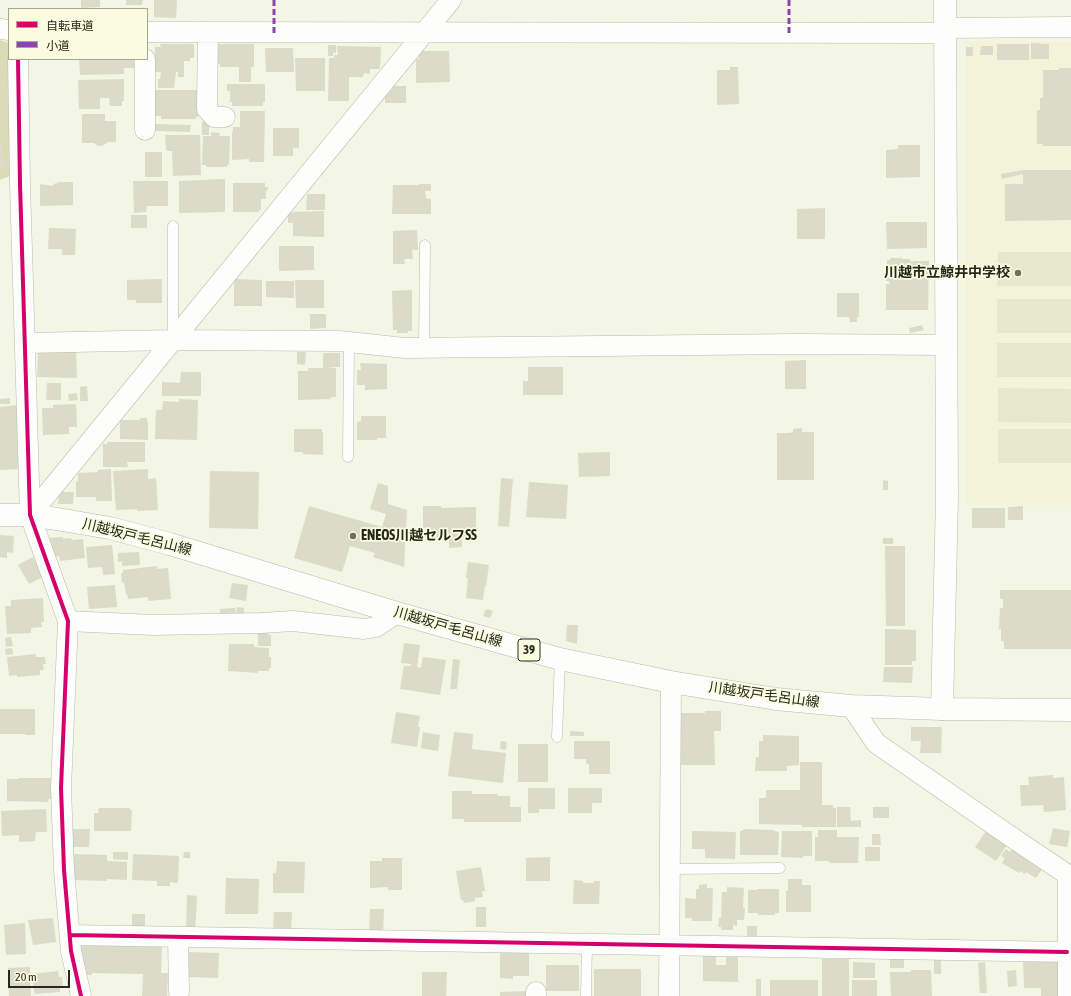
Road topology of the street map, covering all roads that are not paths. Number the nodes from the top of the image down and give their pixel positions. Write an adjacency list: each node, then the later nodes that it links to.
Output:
1 (450, 0): 7 (street)
2 (945, 0): 4 (main road)
3 (1071, 27): 4 (street)
4 (945, 31): 7 (street); 17 (main road)
5 (148, 32): 6 (street)
6 (208, 32): 7 (street); 10 (street)
7 (424, 32): 14 (street)
8 (18, 60): 15 (street)
9 (145, 60): 11 (street)
10 (225, 117)
11 (145, 130)
12 (173, 226): 14 (lane)
13 (425, 245): 18 (lane)
14 (173, 340): 15 (street); 16 (street); 21 (street)
15 (25, 342): 21 (street)
16 (349, 342): 18 (street); 19 (lane)
17 (946, 345): 18 (street); 27 (main road)
18 (424, 347)
19 (348, 457)
20 (0, 515): 21 (main road, 川越坂戸毛呂山線 / 39)
21 (30, 515): 22 (main road, 川越坂戸毛呂山線 / 39); 23 (street)
22 (397, 613): 23 (street); 24 (main road, 川越坂戸毛呂山線 / 39)
23 (68, 621): 33 (street)
24 (560, 659): 25 (main road, 川越坂戸毛呂山線 / 39); 29 (lane)
25 (671, 682): 26 (main road, 川越坂戸毛呂山線 / 39); 31 (street)
26 (852, 706): 27 (main road, 川越坂戸毛呂山線 / 39); 32 (street)
27 (942, 709): 28 (main road, 川越坂戸毛呂山線 / 39)
28 (1071, 710)
29 (557, 737)
30 (780, 868): 31 (lane)
31 (670, 869): 36 (street)
32 (1070, 876): 37 (street)
33 (70, 935): 34 (street); 39 (street)
34 (178, 937): 35 (street); 38 (street)
35 (587, 944): 36 (street); 40 (lane)
36 (670, 946): 37 (street); 41 (street)
37 (1067, 952): 42 (street)
38 (179, 992)
39 (81, 996)
40 (586, 996)
41 (670, 996)
42 (1068, 996)

